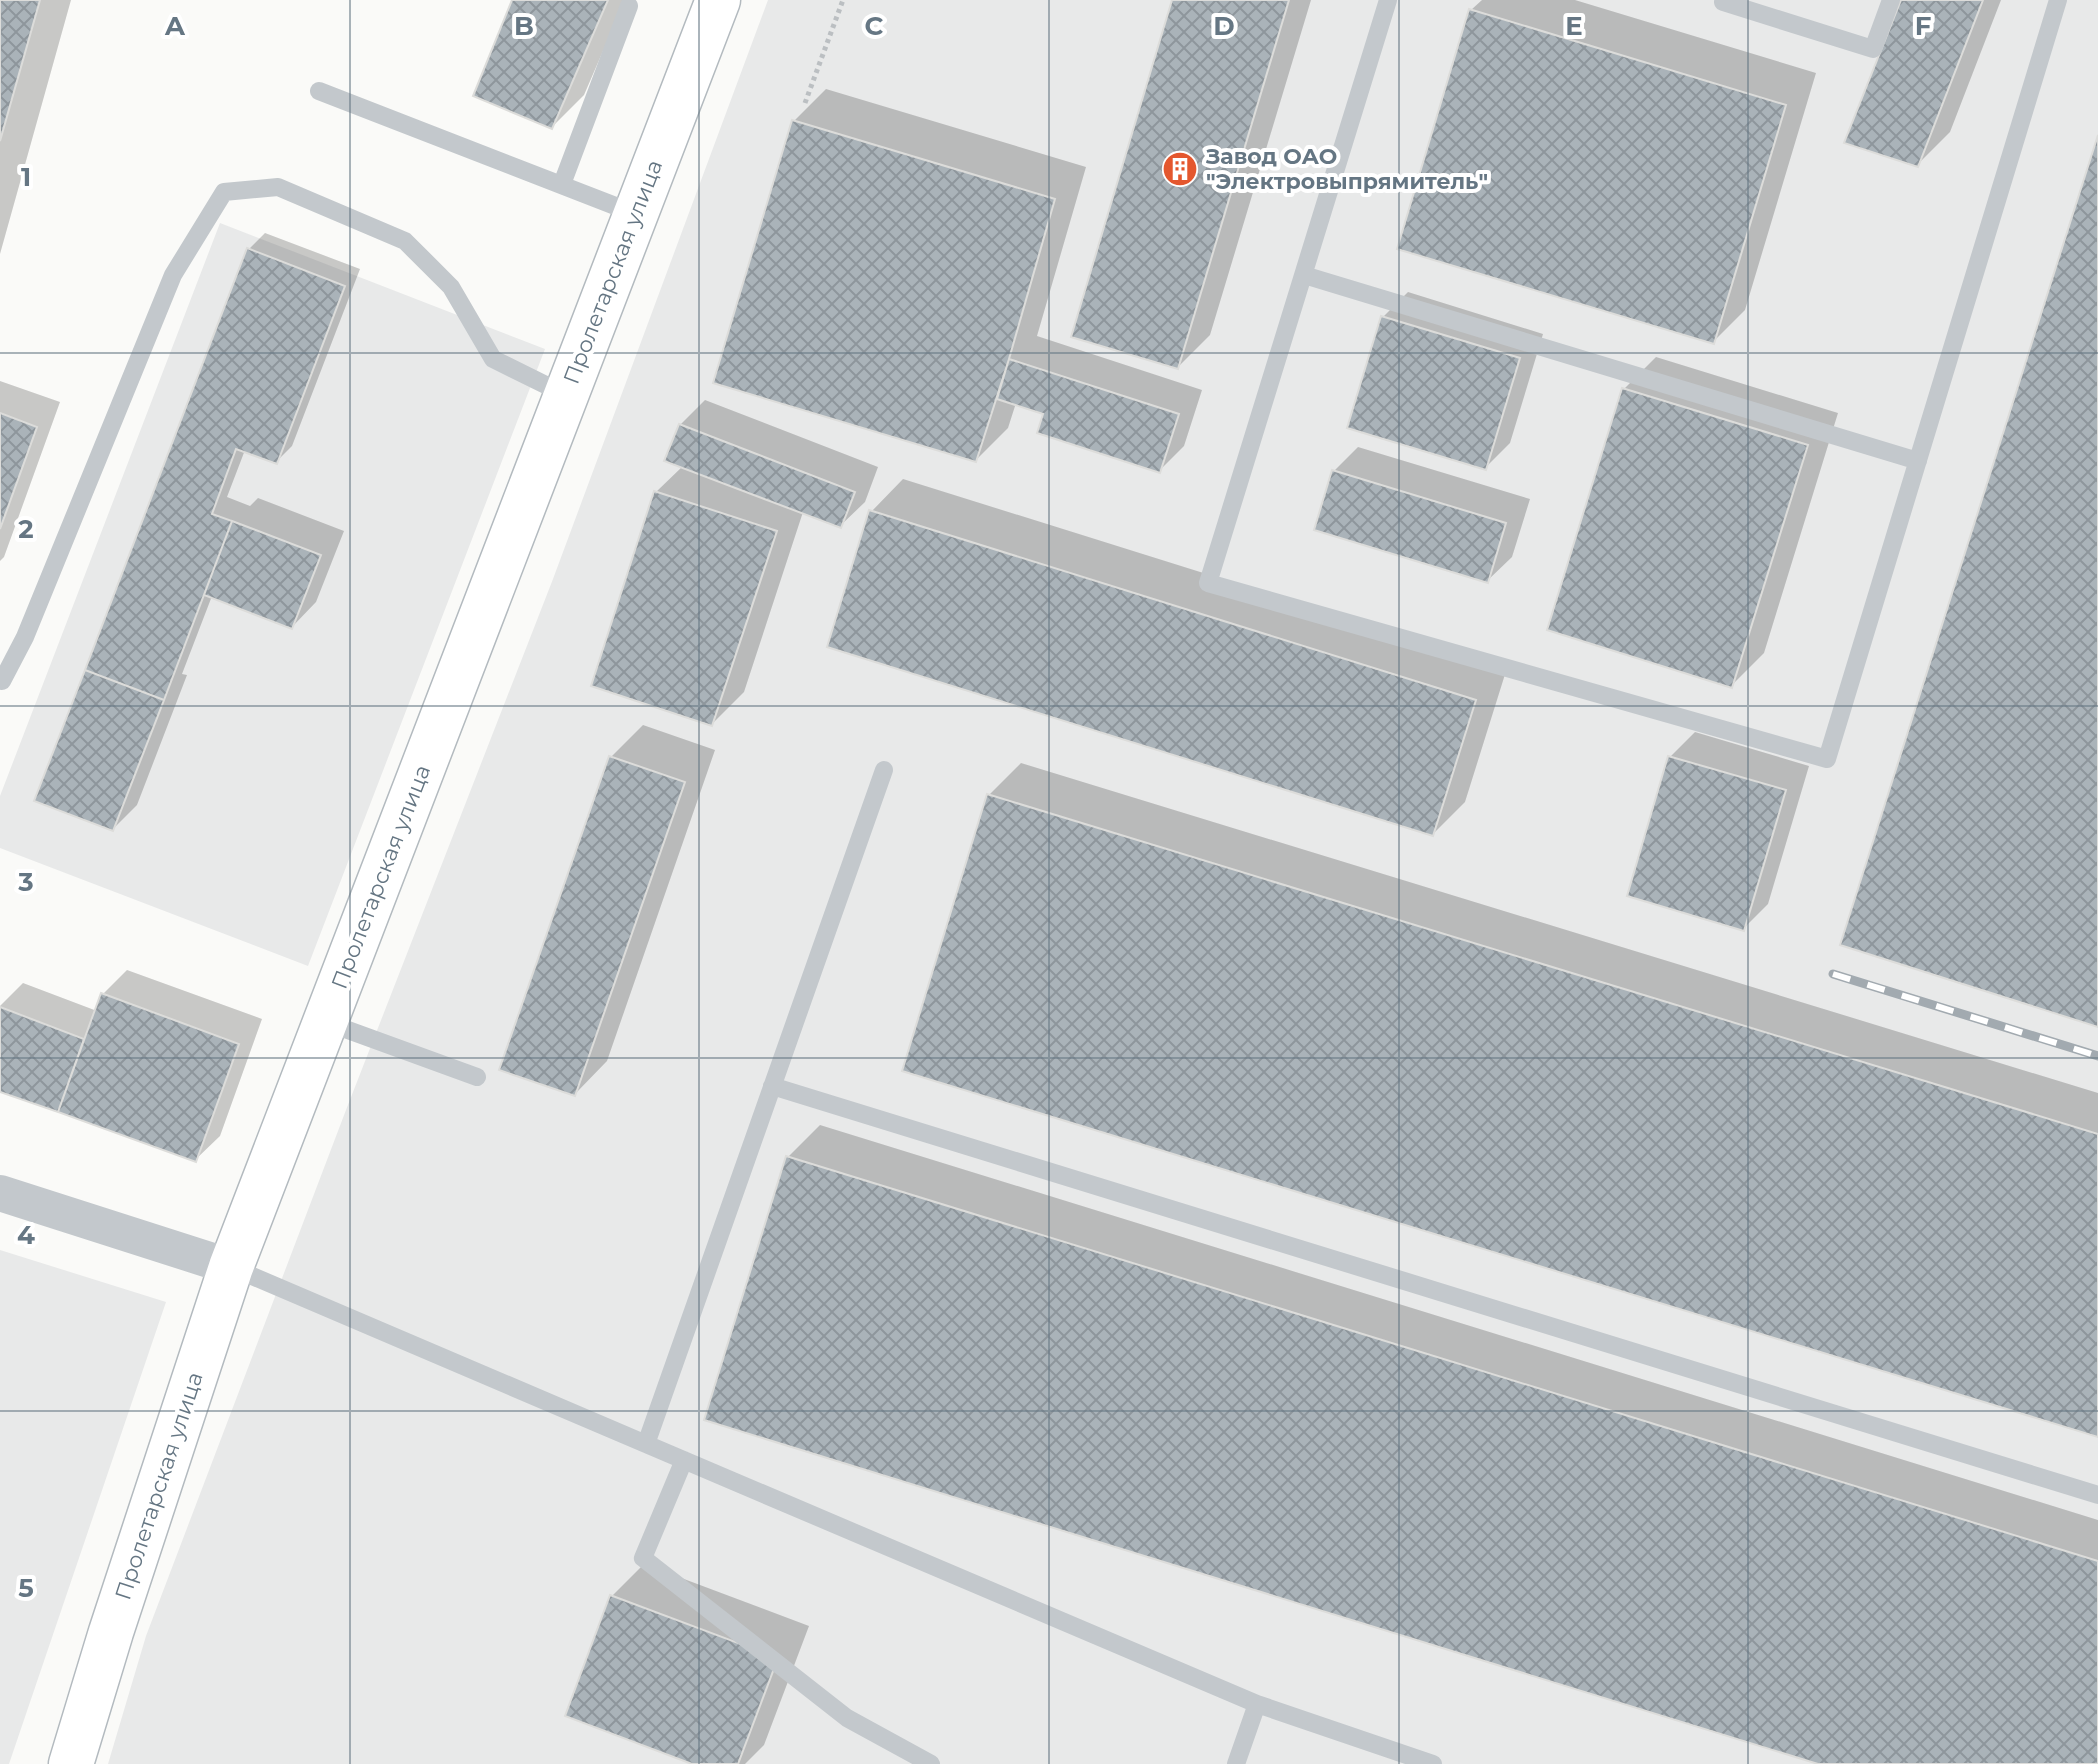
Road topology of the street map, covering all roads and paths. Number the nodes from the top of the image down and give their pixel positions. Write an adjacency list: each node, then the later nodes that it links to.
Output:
1 (718, 0): 11 (street, Пролетарская улица)
2 (843, 0): 9 (path)
3 (1388, 0): 12 (lane)
4 (1891, 0): 6 (lane)
5 (2058, 0): 14 (lane)
6 (1723, 2)
7 (629, 6): 10 (lane)
8 (319, 91): 10 (lane)
9 (805, 103)
10 (562, 184): 11 (lane)
11 (636, 214): 13 (street, Пролетарская улица)
12 (1304, 275): 14 (lane); 14 (lane)
13 (566, 395): 15 (lane); 17 (street, Пролетарская улица)
14 (1918, 461)
15 (0, 680)
16 (884, 770): 19 (lane)
17 (325, 1022): 18 (lane); 21 (street, Пролетарская улица)
18 (477, 1077)
19 (772, 1086): 22 (lane); 24 (lane)
20 (0, 1193): 21 (street)
21 (231, 1267): 22 (lane); 26 (street, Пролетарская улица)
22 (646, 1444): 23 (lane)
23 (684, 1460): 25 (lane); 27 (lane)
24 (2098, 1495)
25 (1257, 1704): 28 (lane); 29 (lane)
26 (71, 1764)
27 (931, 1764)
28 (1236, 1764)
29 (1433, 1764)

